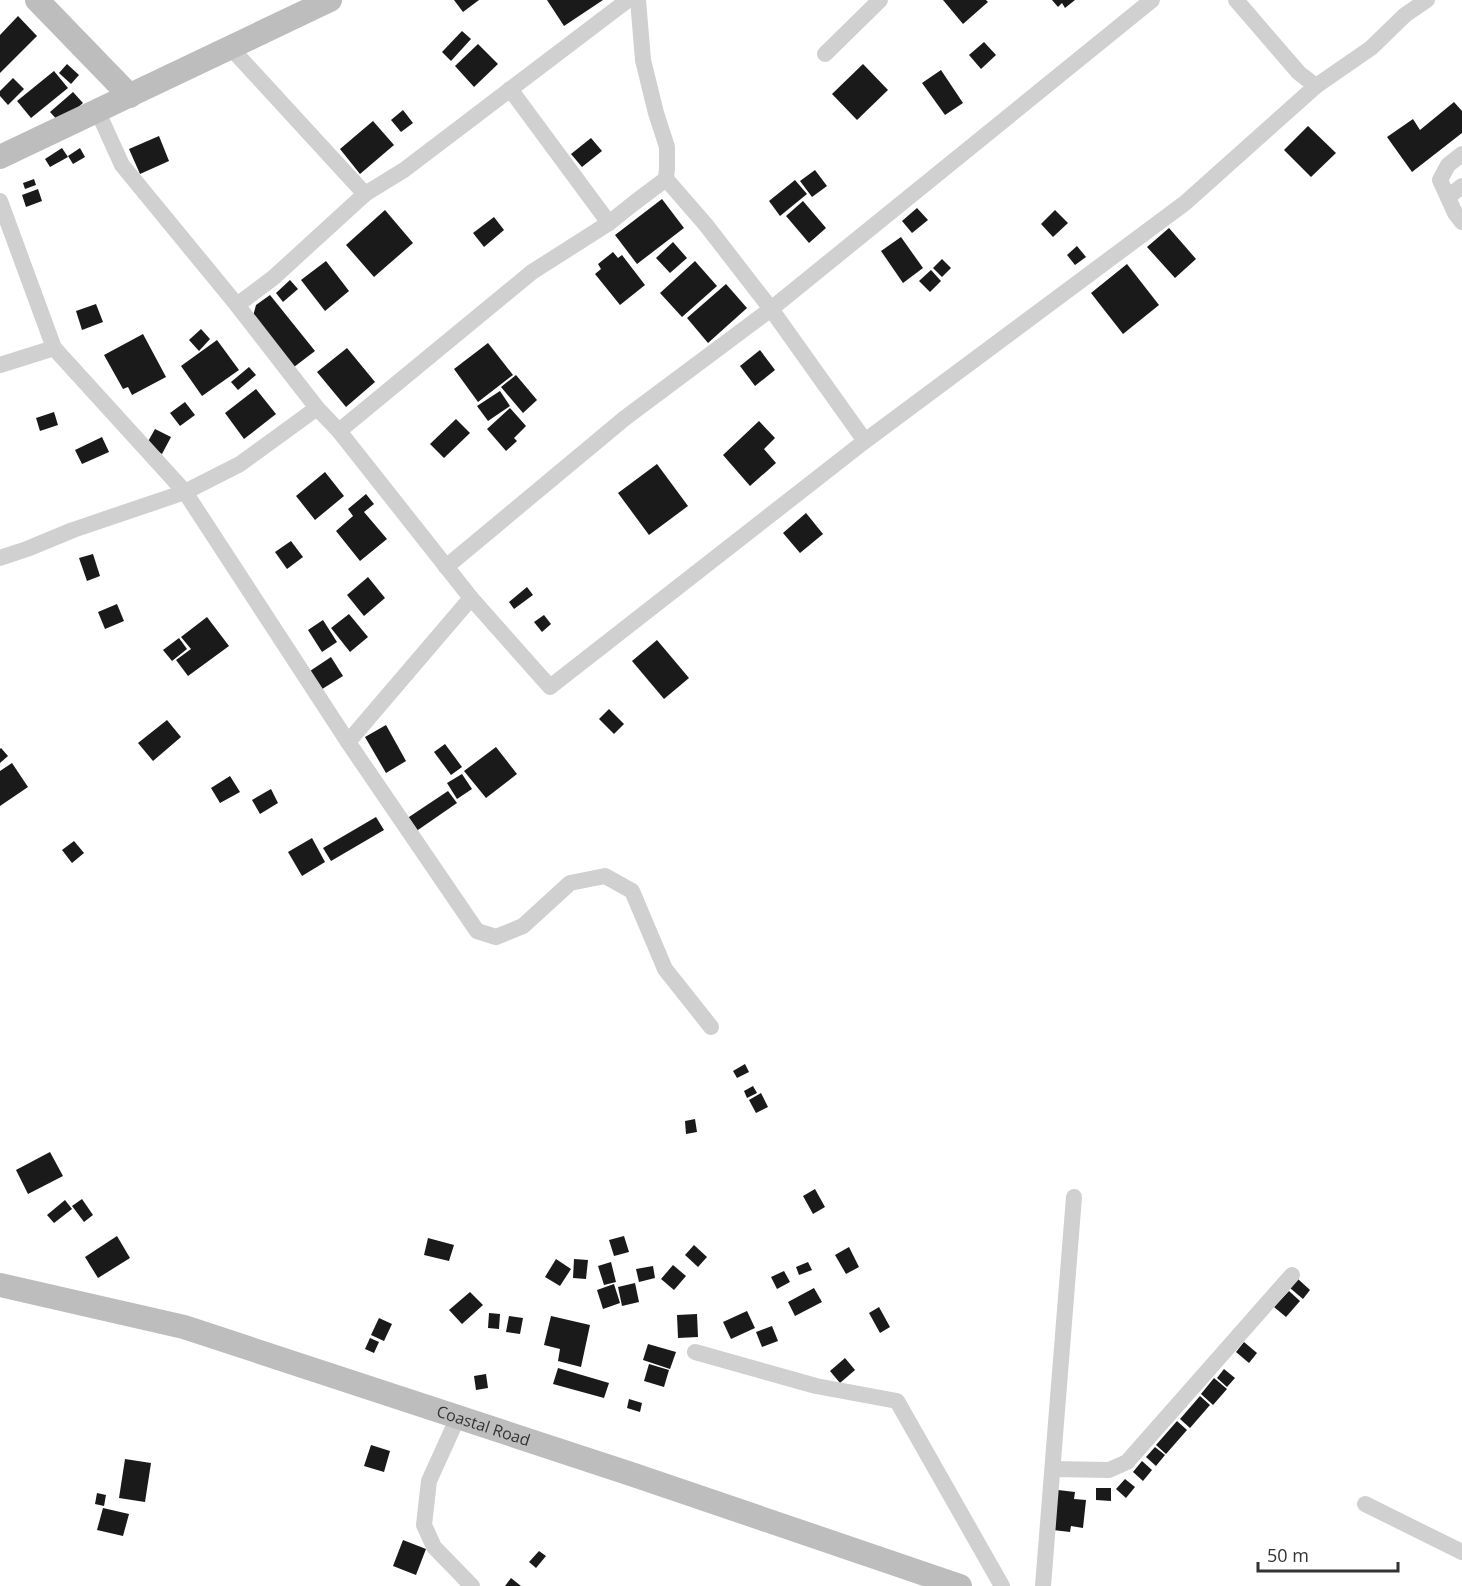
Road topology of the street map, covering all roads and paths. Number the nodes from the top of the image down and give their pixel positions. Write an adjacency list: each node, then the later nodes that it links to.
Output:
1 (37, 0): 13 (street)
2 (330, 0): 9 (street)
3 (628, 0): 12 (street)
4 (638, 0): 17 (street)
5 (880, 0): 10 (street)
6 (1152, 0): 25 (street)
7 (1236, 0): 11 (street)
8 (1427, 0): 11 (street)
9 (230, 47): 13 (street); 19 (street)
10 (825, 54)
11 (1316, 86): 30 (street)
12 (510, 89): 19 (street); 23 (street)
13 (130, 96): 14 (street)
14 (97, 110): 16 (street); 24 (street)
15 (1462, 154): 20 (street)
16 (0, 157)
17 (666, 180): 23 (street); 25 (street)
18 (1462, 186): 20 (street)
19 (365, 194): 24 (street)
20 (1448, 197): 22 (street)
21 (0, 201): 26 (street)
22 (1462, 222)
23 (609, 224): 29 (street)
24 (237, 305): 28 (street)
25 (771, 309): 30 (street); 33 (street)
26 (54, 348): 27 (street); 31 (street)
27 (0, 365)
28 (317, 408): 29 (street); 31 (street)
29 (339, 431): 33 (street)
30 (865, 441): 34 (street)
31 (185, 492): 32 (street); 35 (street)
32 (0, 558)
33 (446, 567): 34 (street)
34 (471, 598): 35 (street)
35 (348, 742): 36 (street)
36 (711, 1027)
37 (1074, 1197): 42 (street)
38 (1292, 1275): 42 (street)
39 (0, 1285): 41 (street, Coastal Road)
40 (695, 1352): 47 (street)
41 (458, 1417): 45 (street); 46 (street, Coastal Road)
42 (1053, 1469): 48 (street)
43 (1365, 1504): 44 (street)
44 (1462, 1552)
45 (472, 1586)
46 (960, 1586)
47 (1002, 1586)
48 (1043, 1586)

